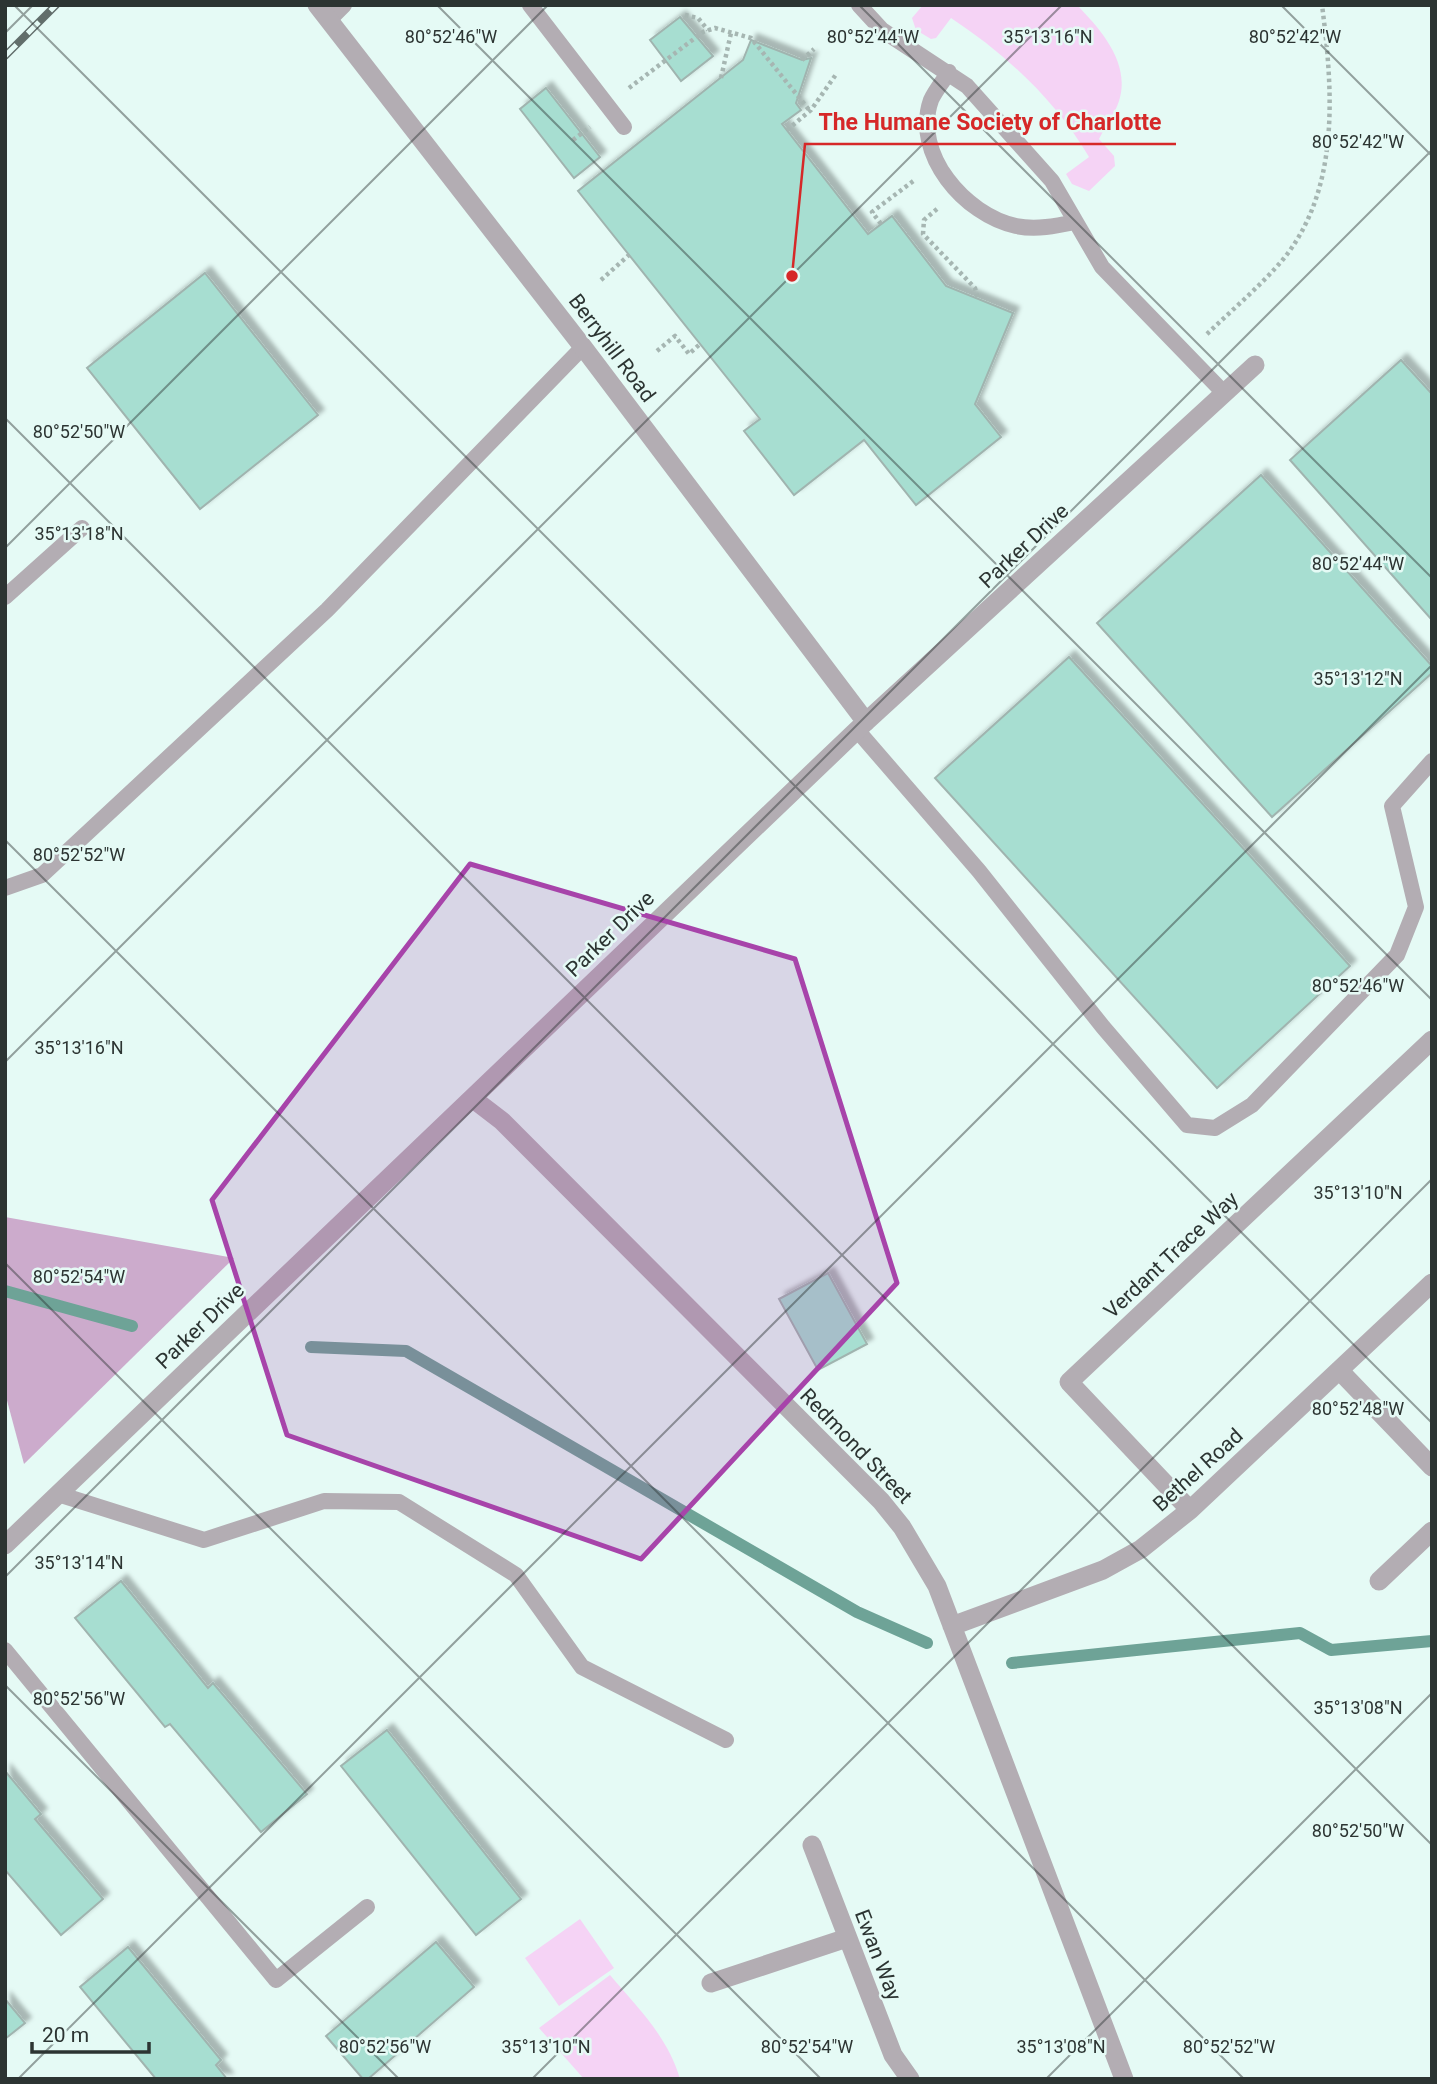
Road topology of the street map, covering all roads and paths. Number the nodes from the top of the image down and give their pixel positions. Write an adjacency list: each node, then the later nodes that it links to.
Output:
1 (344, 5): 5 (lane)
2 (530, 5): 17 (lane)
3 (859, 5): 11 (lane)
4 (1322, 5): 27 (path)
5 (323, 13): 29 (street, Berryhill Road)
6 (685, 15): 7 (path)
7 (708, 30): 8 (path); 14 (path)
8 (731, 33): 13 (path); 15 (path)
9 (814, 49): 10 (path)
10 (802, 60)
11 (949, 72): 22 (lane); 22 (lane)
12 (837, 73): 15 (path)
13 (720, 78)
14 (623, 93)
15 (810, 111): 18 (path)
16 (596, 122): 19 (path)
17 (624, 127)
18 (787, 130)
19 (573, 140)
20 (917, 178): 23 (path)
21 (938, 208): 26 (path)
22 (1075, 222): 32 (lane)
23 (881, 224)
24 (629, 255): 25 (path)
25 (601, 280)
26 (978, 299)
27 (1203, 337)
28 (699, 344): 30 (path)
29 (583, 347): 35 (street, Berryhill Road); 37 (lane)
30 (657, 351)
31 (1255, 365): 32 (street, Parker Drive)
32 (1224, 393): 35 (street, Parker Drive)
33 (82, 527): 34 (lane)
34 (5, 597)
35 (862, 726): 36 (lane); 39 (street, Parker Drive)
36 (1432, 761)
37 (5, 888)
38 (1432, 1040): 44 (street, Verdant Trace Way)
39 (472, 1098): 43 (street, Parker Drive); 48 (street, Redmond Street)
40 (1432, 1283): 41 (street, Bethel Road)
41 (1339, 1370): 42 (street); 44 (street, Bethel Road)
42 (1432, 1466)
43 (58, 1494): 46 (street, Parker Drive); 50 (lane)
44 (1191, 1510): 48 (street, Bethel Road)
45 (1432, 1531): 47 (street)
46 (5, 1545)
47 (1379, 1581)
48 (952, 1626): 56 (street, Redmond Street)
49 (5, 1650): 52 (lane)
50 (726, 1740)
51 (812, 1844): 53 (street, Ewan Way)
52 (367, 1907)
53 (847, 1938): 54 (street); 55 (street, Ewan Way)
54 (711, 1983)
55 (910, 2079)
56 (1124, 2079)

